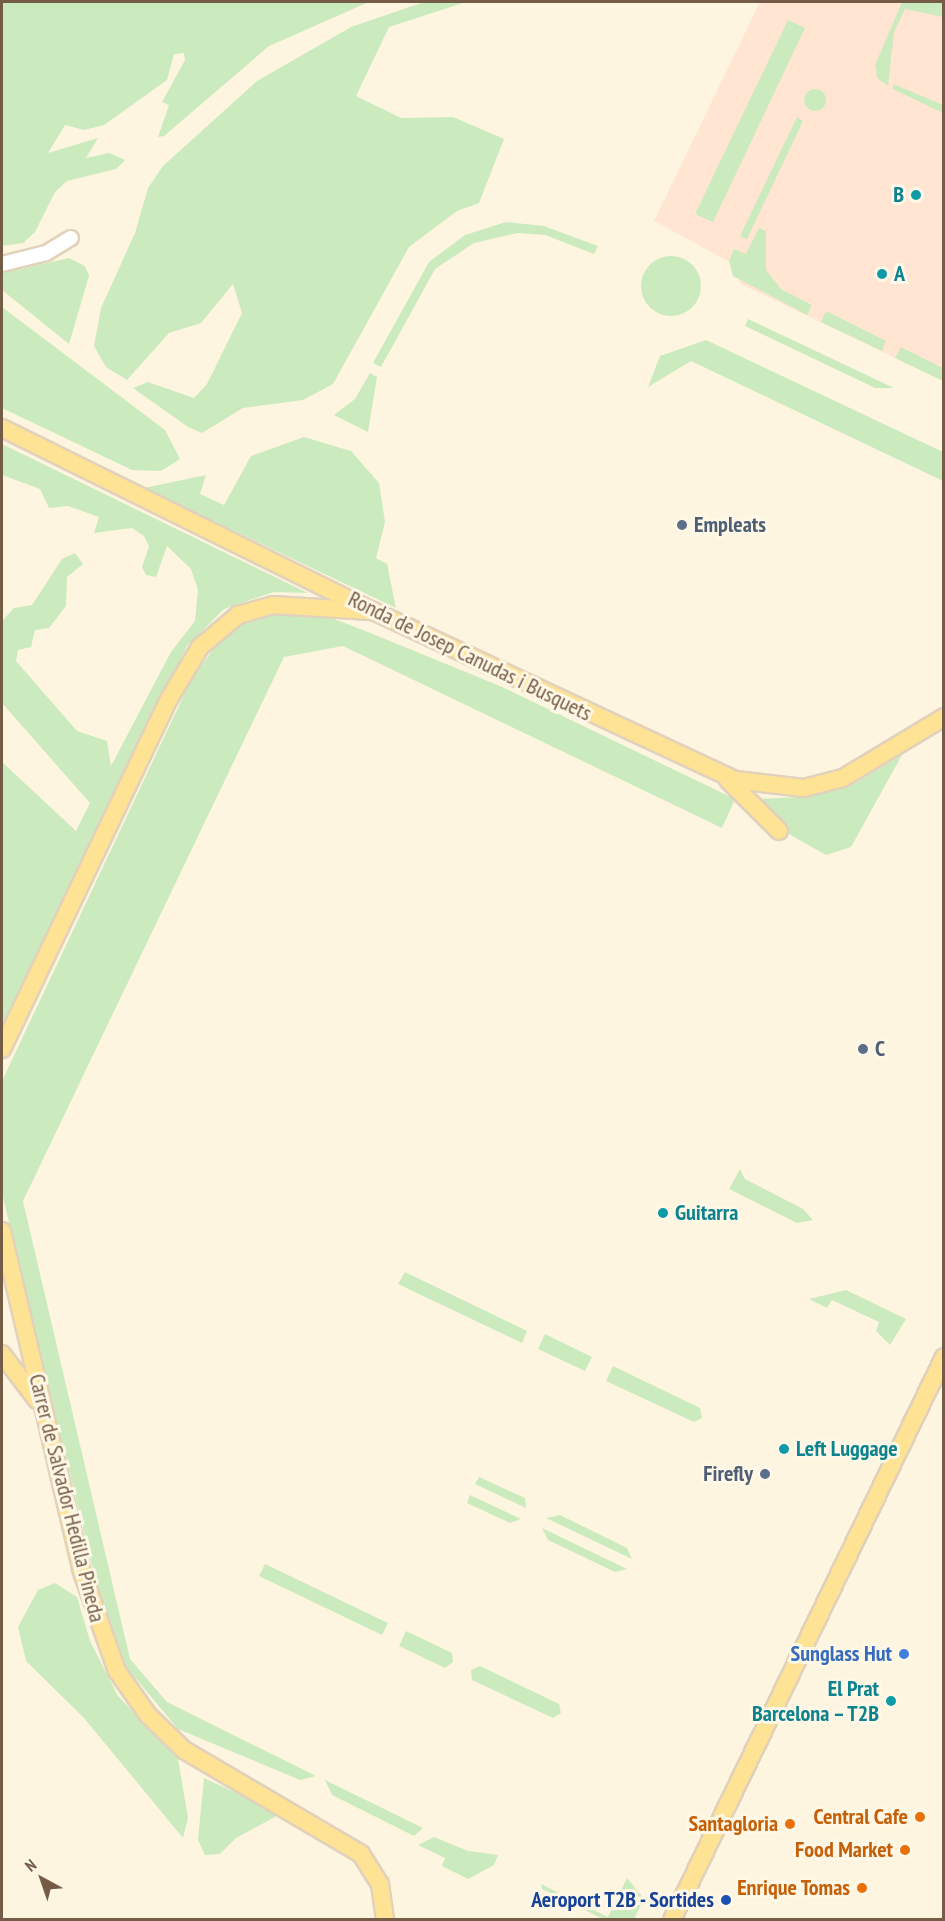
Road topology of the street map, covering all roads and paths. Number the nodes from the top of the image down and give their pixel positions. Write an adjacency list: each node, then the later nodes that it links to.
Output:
1 (71, 238): 2 (street)
2 (2, 264)
3 (2, 428): 4 (main road, Ronda de Josep Canudas i Busquets)
4 (373, 611): 6 (main road, Ronda de Josep Canudas i Busquets); 8 (main road)
5 (944, 717): 6 (main road, Ronda de Josep Canudas i Busquets)
6 (720, 774): 7 (main road)
7 (779, 831)
8 (3, 1046)
9 (2, 1231): 12 (main road, Carrer de Salvador Hedilla Pineda)
10 (2, 1354): 12 (main road)
11 (944, 1358): 14 (main road)
12 (46, 1415): 13 (main road, Carrer de Salvador Hedilla Pineda)
13 (385, 1920)
14 (672, 1920)

